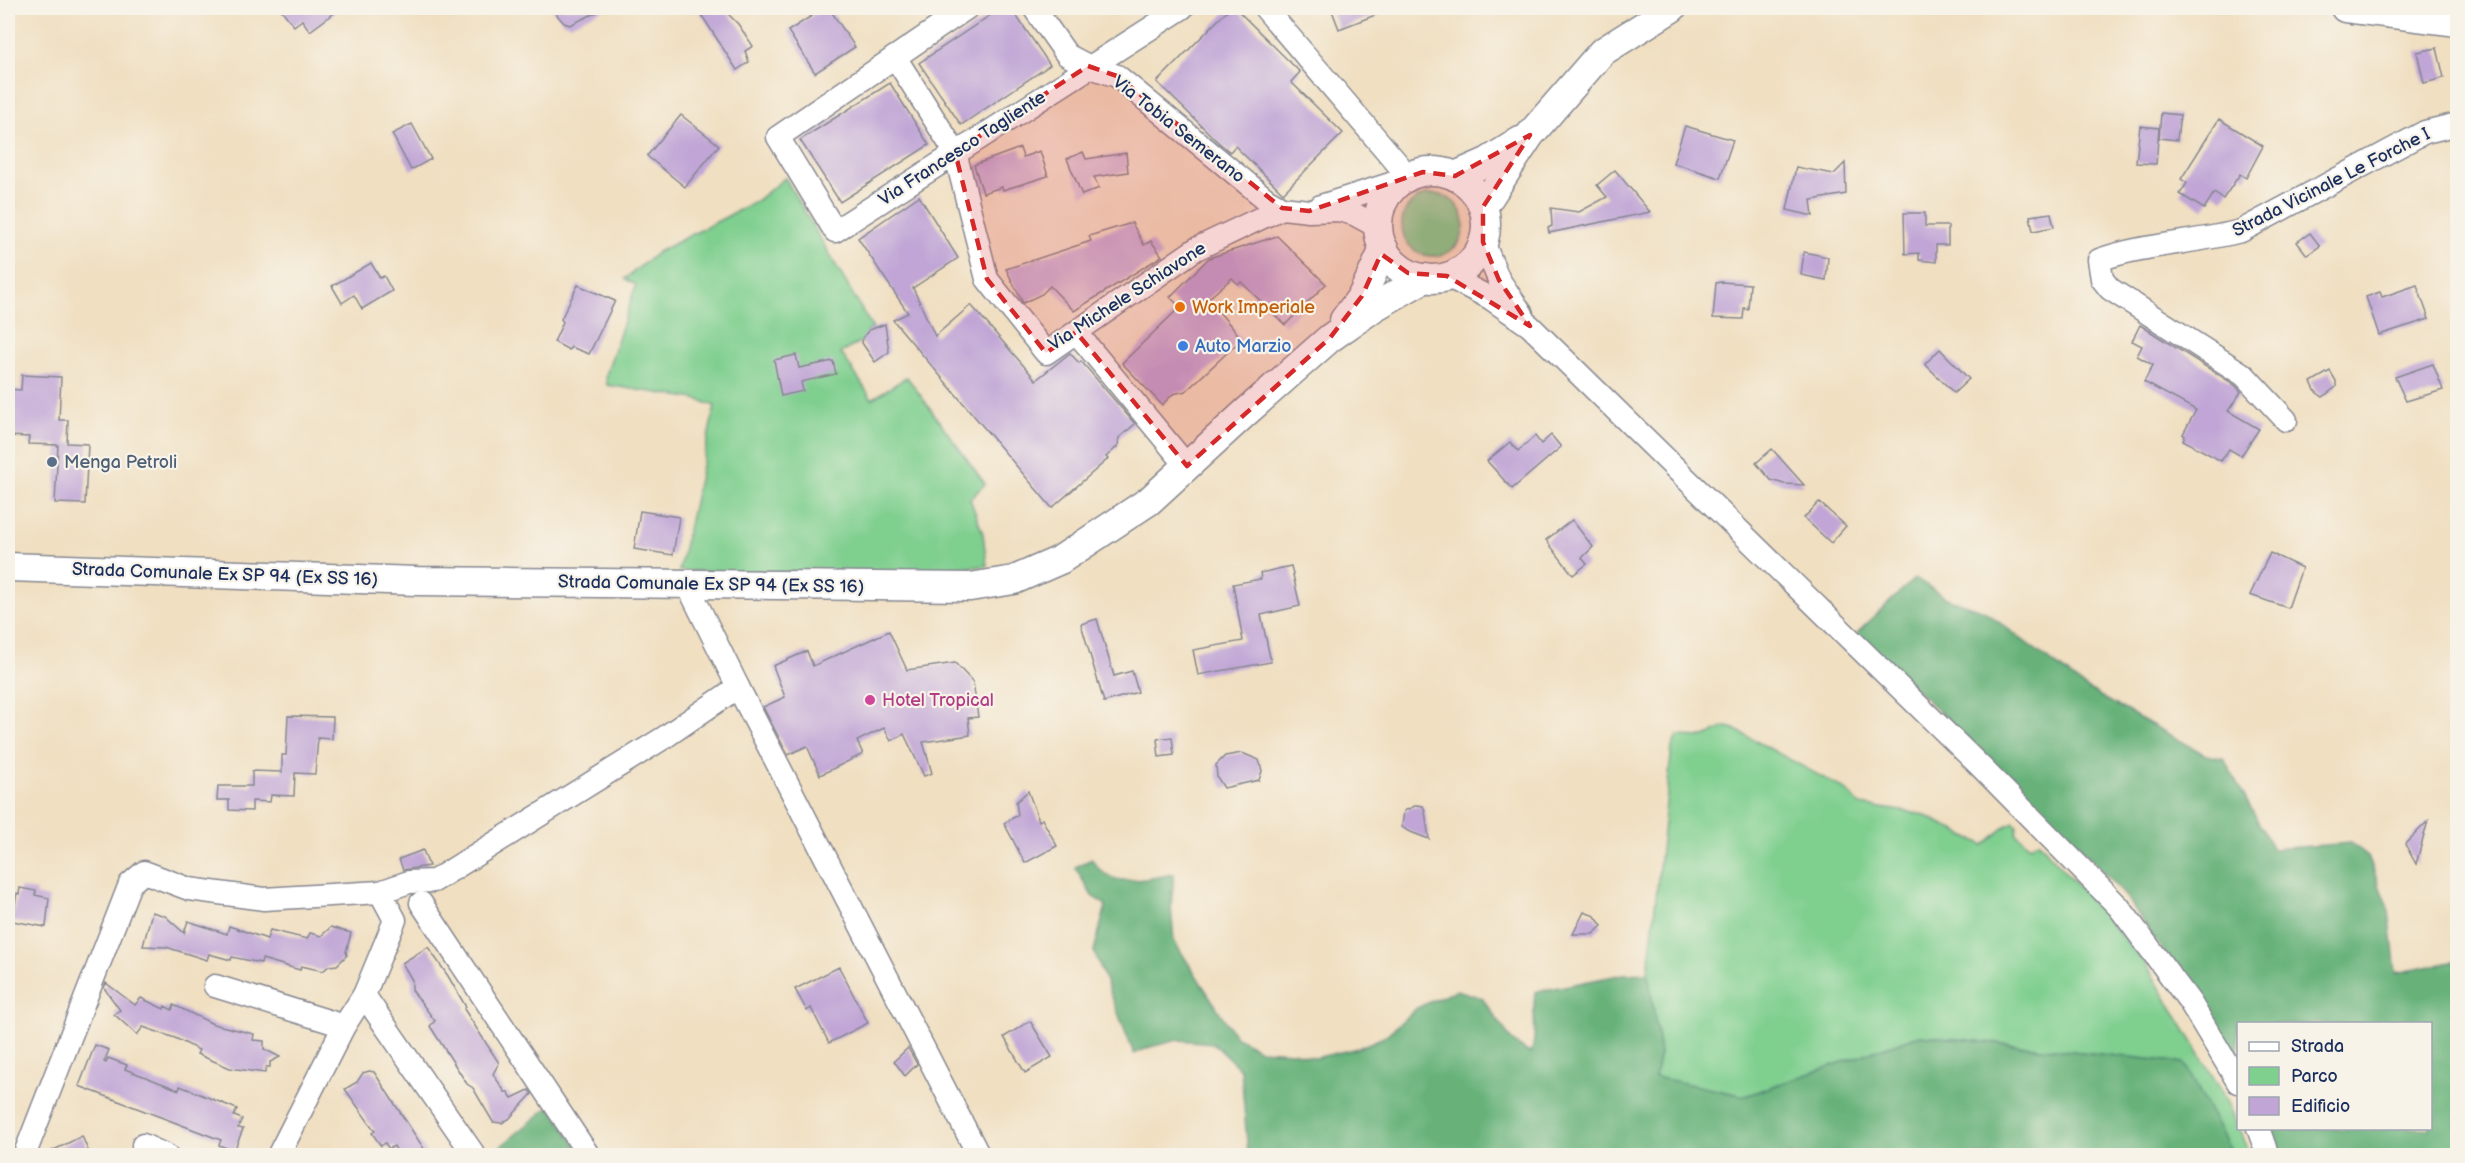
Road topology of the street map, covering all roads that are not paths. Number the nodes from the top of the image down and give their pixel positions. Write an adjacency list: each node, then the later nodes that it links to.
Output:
1 (1034, 8): 9 (street, Via Tobia Semerano)
2 (1182, 8): 9 (street, Via Francesco Tagliente)
3 (1265, 8): 14 (street)
4 (1672, 8): 11 (main road)
5 (2347, 8): 7 (main road)
6 (964, 9): 8 (street)
7 (2457, 22)
8 (896, 57): 12 (street); 12 (street, Via Francesco Tagliente)
9 (1088, 66): 12 (street, Via Francesco Tagliente); 16 (street, Via Tobia Semerano)
10 (2457, 124): 24 (street, Strada Vicinale Le Forche I)
11 (1530, 135): 13 (main road); 15 (main road)
12 (955, 152): 22 (street, Via Michele Schiavone)
13 (1455, 176): 14 (main road); 15 (main road)
14 (1404, 179): 17 (street, Via Tobia Semerano); 18 (main road)
15 (1483, 207): 19 (main road)
16 (1282, 208): 17 (street, Via Tobia Semerano); 22 (street, Via Michele Schiavone)
17 (1309, 211): 18 (street, Via Tobia Semerano)
18 (1381, 238): 20 (main road); 23 (main road, Strada Comunale Ex SP 94 (Ex SS 16))
19 (1483, 242): 20 (main road); 21 (street)
20 (1436, 277): 21 (street); 23 (main road, Strada Comunale Ex SP 94 (Ex SS 16))
21 (1530, 326): 36 (street)
22 (1076, 332): 25 (street)
23 (1330, 338): 25 (main road, Strada Comunale Ex SP 94 (Ex SS 16))
24 (2286, 420)
25 (1187, 466): 27 (main road, Strada Comunale Ex SP 94 (Ex SS 16))
26 (8, 567): 27 (main road, Strada Comunale Ex SP 94 (Ex SS 16))
27 (687, 584): 28 (street)
28 (738, 687): 29 (street); 44 (street)
29 (434, 881): 30 (street); 31 (street)
30 (380, 892): 32 (street); 39 (street)
31 (421, 903): 32 (street); 43 (street)
32 (395, 920): 34 (street)
33 (215, 986): 35 (street)
34 (364, 995): 35 (street); 42 (street)
35 (344, 1026): 41 (street)
36 (2237, 1080)
37 (2259, 1130): 45 (street)
38 (143, 1145): 40 (street)
39 (24, 1155)
40 (167, 1155)
41 (278, 1155)
42 (475, 1155)
43 (589, 1155)
44 (979, 1155)
45 (2268, 1155)

